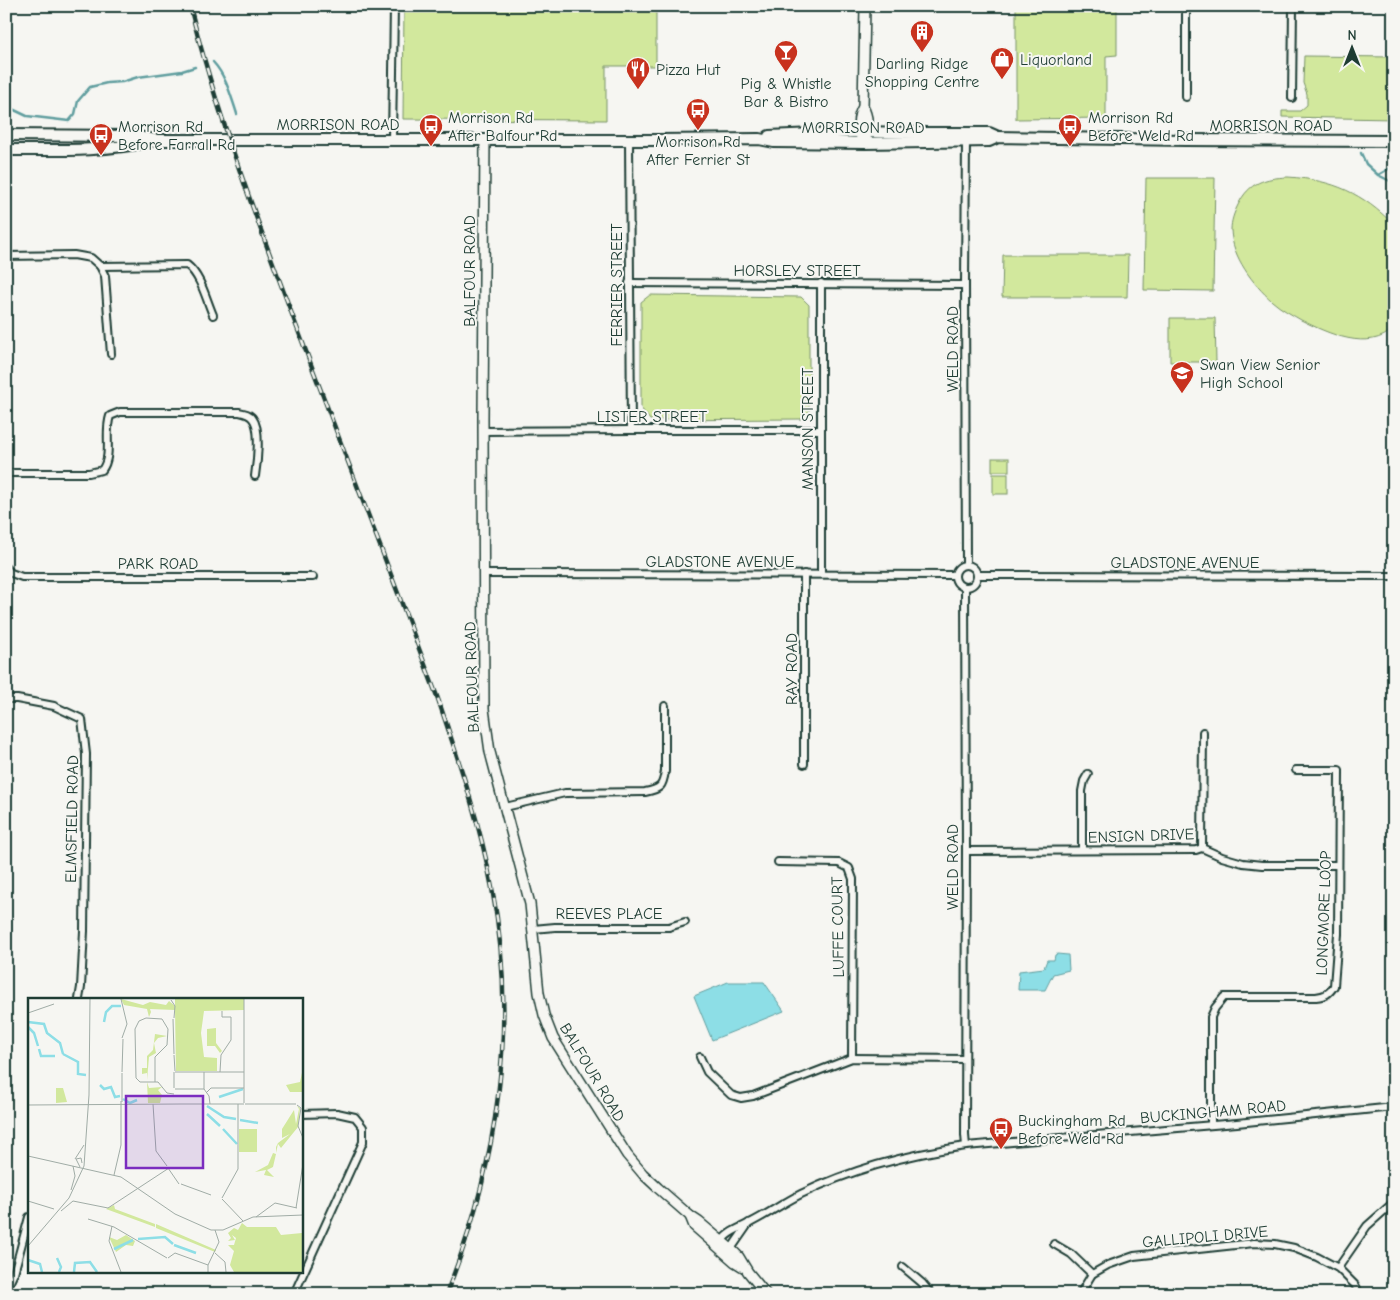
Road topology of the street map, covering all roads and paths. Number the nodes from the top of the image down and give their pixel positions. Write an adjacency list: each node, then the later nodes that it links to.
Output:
1 (394, 6): 12 (street)
2 (865, 6): 7 (main road)
3 (1186, 6): 5 (street)
4 (1293, 6): 6 (street)
5 (1186, 97)
6 (1292, 98)
7 (863, 132): 9 (main road, MORRISON ROAD); 10 (main road, MORRISON ROAD); 16 (main road)
8 (6, 135): 11 (main road, MORRISON ROAD)
9 (966, 138): 15 (main road, MORRISON ROAD); 16 (main road, MORRISON ROAD); 22 (street, WELD ROAD)
10 (759, 139): 14 (main road, MORRISON ROAD); 16 (main road, MORRISON ROAD)
11 (157, 140): 12 (main road, MORRISON ROAD); 17 (main road, MORRISON ROAD)
12 (392, 140): 13 (main road, MORRISON ROAD)
13 (484, 140): 14 (main road, MORRISON ROAD); 27 (main road, BALFOUR ROAD)
14 (629, 140): 20 (street, FERRIER STREET)
15 (1394, 141)
16 (864, 143)
17 (6, 150)
18 (6, 256): 19 (street)
19 (100, 266): 23 (street); 24 (street)
20 (629, 282): 21 (street, HORSLEY STREET); 25 (street, FERRIER STREET)
21 (821, 283): 22 (street, HORSLEY STREET); 26 (street, MANSON STREET)
22 (965, 285): 30 (street, WELD ROAD)
23 (213, 314)
24 (111, 354)
25 (630, 430): 26 (street, LISTER STREET); 27 (street, LISTER STREET)
26 (821, 430): 34 (street, MANSON STREET)
27 (483, 431): 32 (main road, BALFOUR ROAD)
28 (6, 473): 29 (street)
29 (255, 476)
30 (966, 565): 35 (street); 36 (street)
31 (6, 568): 38 (street, PARK ROAD)
32 (484, 574): 33 (street, GLADSTONE AVENUE); 46 (main road, BALFOUR ROAD)
33 (804, 574): 34 (street, GLADSTONE AVENUE); 43 (street, RAY ROAD)
34 (821, 574): 35 (street, GLADSTONE AVENUE)
35 (955, 575): 39 (street)
36 (977, 575): 37 (street, GLADSTONE AVENUE); 39 (street)
37 (1394, 576)
38 (313, 577)
39 (965, 587): 49 (street, WELD ROAD)
40 (6, 699): 54 (street, ELMSFIELD ROAD)
41 (665, 706): 46 (street)
42 (1203, 732): 47 (street, ENSIGN DRIVE)
43 (804, 764)
44 (1296, 770): 51 (street, LONGMORE LOOP)
45 (1088, 774): 48 (street)
46 (504, 807): 53 (main road, BALFOUR ROAD)
47 (1202, 848): 48 (street, ENSIGN DRIVE); 51 (street)
48 (1082, 850): 49 (street, ENSIGN DRIVE)
49 (966, 851): 57 (street, WELD ROAD)
50 (778, 862): 56 (street, LUFFE COURT)
51 (1338, 864): 60 (street, LONGMORE LOOP)
52 (685, 922): 53 (street, REEVES PLACE)
53 (533, 929): 66 (main road, BALFOUR ROAD)
54 (79, 998)
55 (700, 1056): 56 (street)
56 (852, 1058): 57 (street)
57 (965, 1059): 61 (street, WELD ROAD)
58 (1394, 1107): 60 (street, BUCKINGHAM ROAD)
59 (302, 1114): 71 (street)
60 (1211, 1125): 61 (street, BUCKINGHAM ROAD)
61 (966, 1146): 64 (street, BUCKINGHAM ROAD)
62 (1394, 1202): 68 (street)
63 (28, 1221): 70 (street)
64 (749, 1224): 66 (street, BUCKINGHAM ROAD); 66 (street, BUCKINGHAM ROAD)
65 (1054, 1244): 69 (street)
66 (723, 1247): 72 (main road, BALFOUR ROAD)
67 (903, 1267): 73 (street)
68 (1338, 1268): 69 (street, GALLIPOLI DRIVE); 75 (street, GALLIPOLI DRIVE)
69 (1092, 1274): 74 (street)
70 (6, 1290)
71 (294, 1294)
72 (766, 1294)
73 (931, 1294)
74 (1080, 1294)
75 (1360, 1294)

